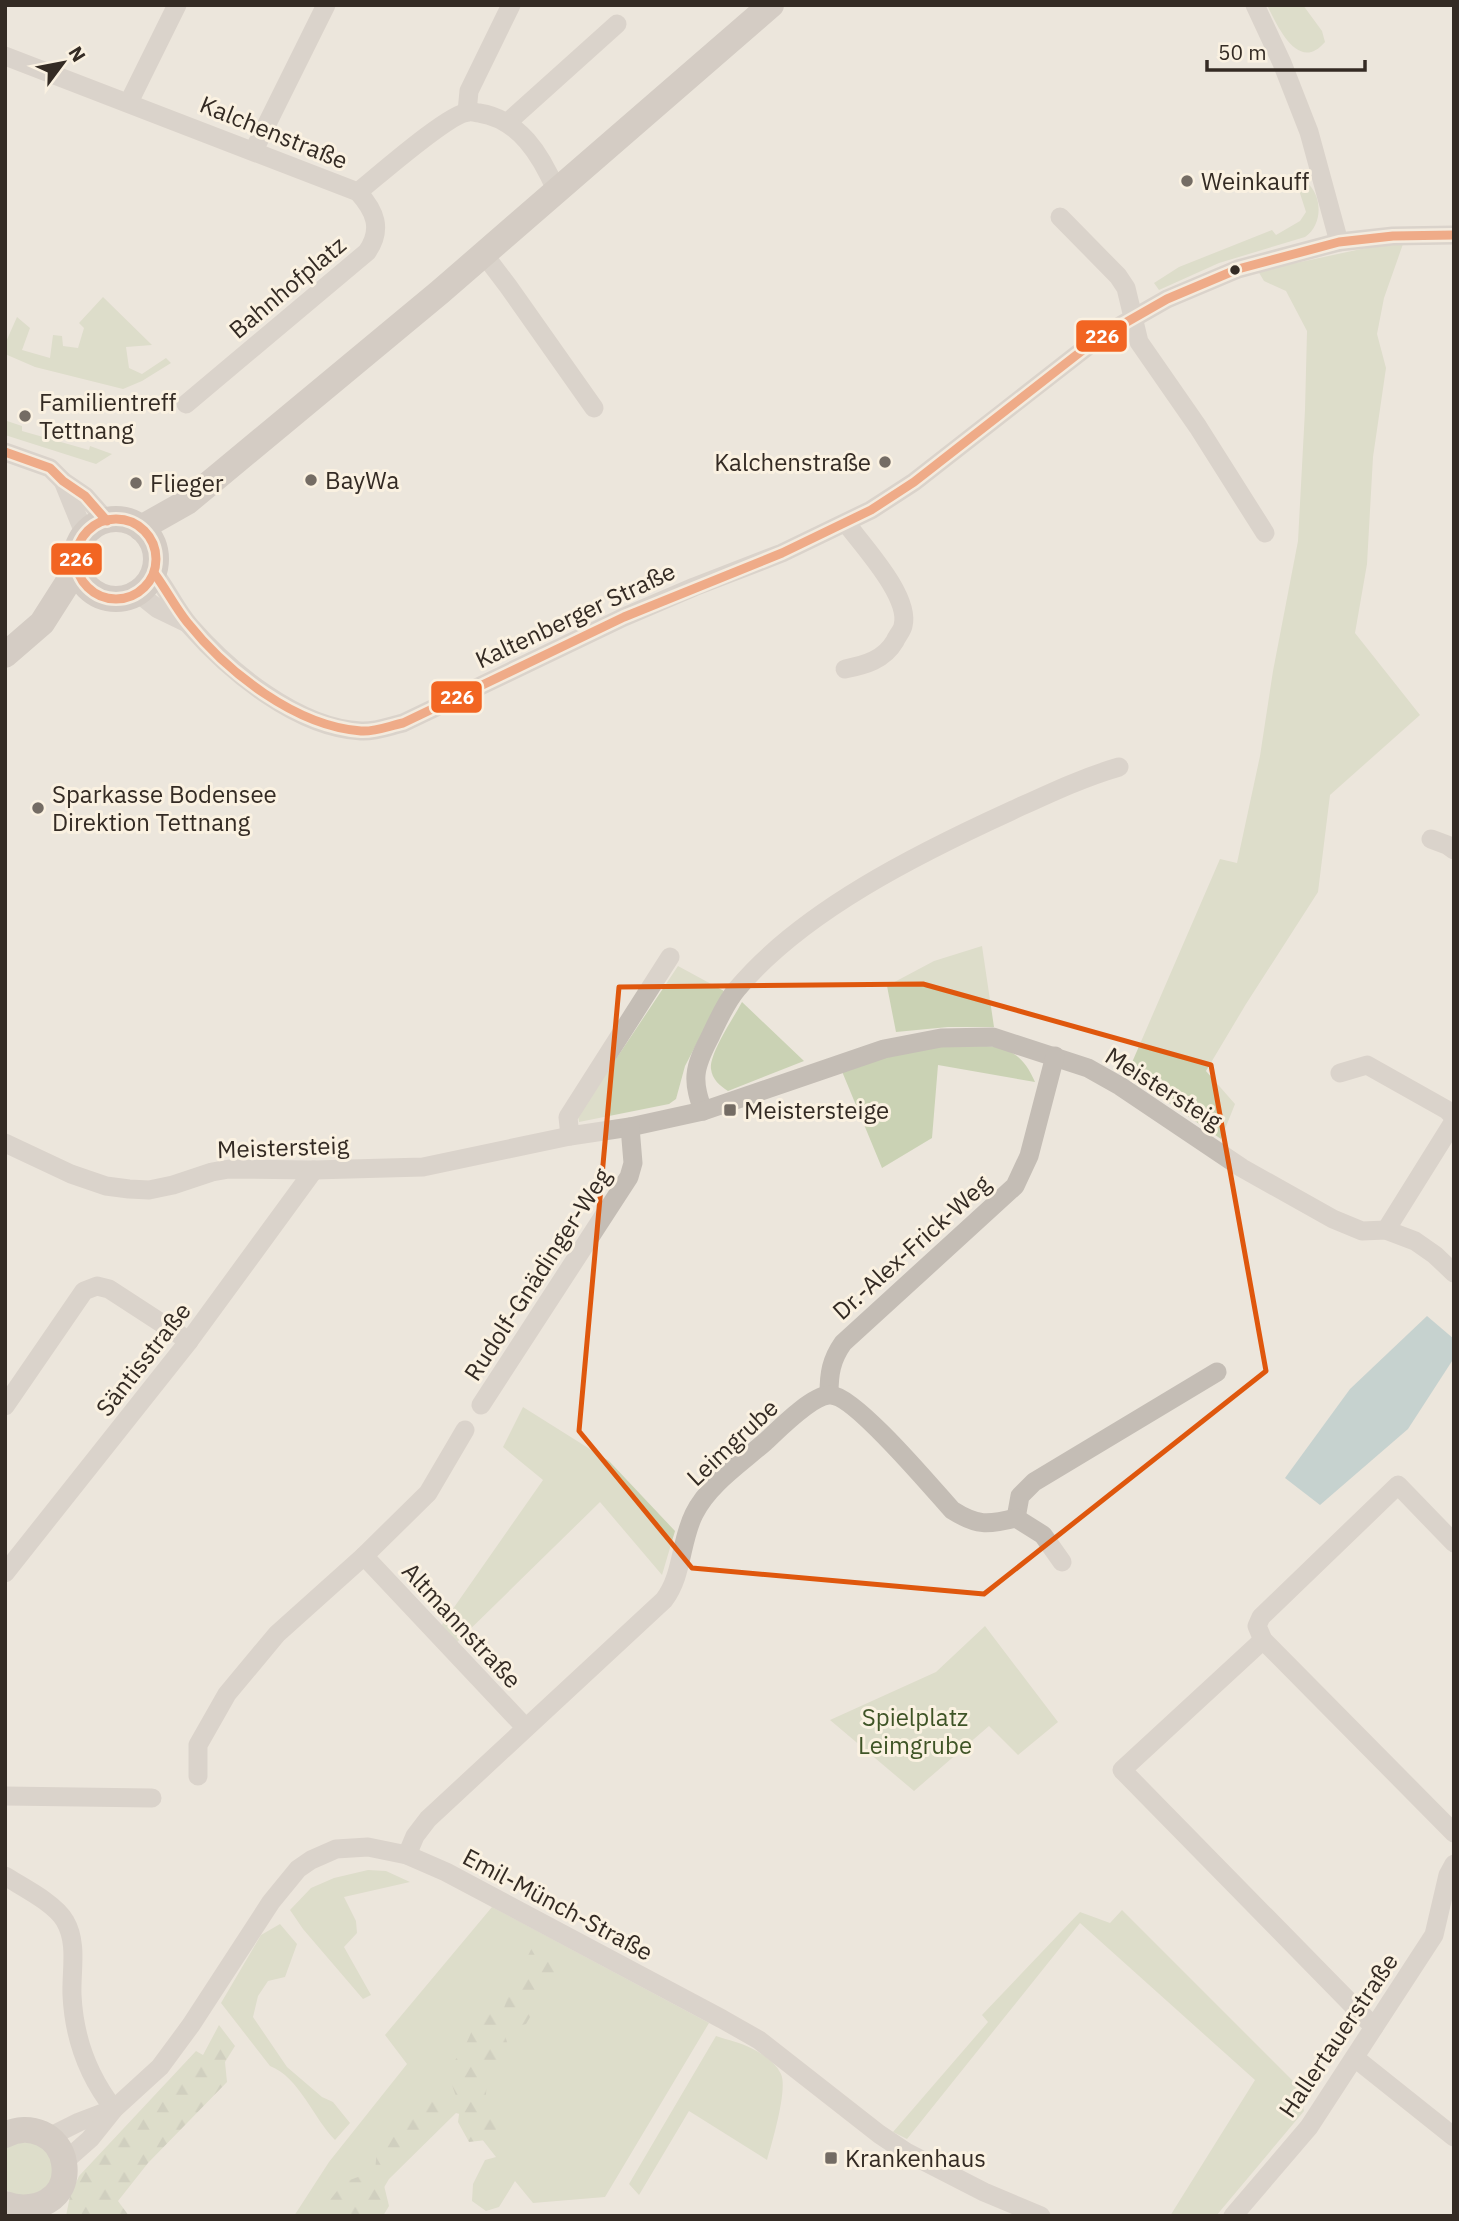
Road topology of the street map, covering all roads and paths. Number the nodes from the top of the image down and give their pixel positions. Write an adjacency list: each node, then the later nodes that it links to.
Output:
1 (177, 5): 8 (street)
2 (326, 5): 11 (street)
3 (511, 5): 9 (street)
4 (771, 5): 12 (main road)
5 (1255, 5): 16 (street)
6 (617, 24): 10 (street)
7 (5, 56): 8 (street, Kalchenstraße)
8 (129, 102): 11 (street, Kalchenstraße)
9 (467, 112): 10 (street); 13 (street, Kalchenstraße)
10 (508, 122): 12 (street)
11 (254, 150): 13 (street, Kalchenstraße)
12 (556, 190): 17 (main road)
13 (358, 192): 19 (street, Bahnhofplatz)
14 (1060, 217): 18 (street)
15 (1454, 234): 16 (street, Kaltenberger Straße)
16 (1339, 242): 18 (street, Kaltenberger Straße)
17 (483, 253): 20 (street); 27 (main road)
18 (1133, 317): 24 (street, Kaltenberger Straße); 25 (street)
19 (186, 404)
20 (594, 408)
21 (5, 452): 22 (street)
22 (64, 481): 23 (street); 26 (street)
23 (107, 521): 26 (main road); 27 (main road)
24 (846, 523): 27 (street, Kaltenberger Straße); 32 (street)
25 (1265, 533)
26 (85, 535): 28 (main road)
27 (147, 561): 29 (main road)
28 (78, 568): 29 (main road); 30 (main road)
29 (100, 596): 30 (main road)
30 (42, 623): 31 (main road)
31 (5, 655)
32 (845, 669)
33 (1119, 767): 39 (street)
34 (1431, 839): 35 (street)
35 (1454, 850)
36 (670, 957): 42 (street)
37 (1055, 1056): 39 (street, Meistersteig); 45 (street, Meistersteig); 49 (street, Dr.-Alex-Frick-Weg)
38 (1340, 1073): 40 (street)
39 (703, 1111): 41 (street, Meistersteig)
40 (1454, 1119): 45 (street)
41 (629, 1127): 42 (street, Meistersteig); 50 (street, Rudolf-Gnädinger-Weg)
42 (570, 1136): 44 (street, Meistersteig)
43 (5, 1143): 44 (street, Meistersteig)
44 (314, 1170): 47 (street, Säntisstraße)
45 (1386, 1230): 46 (street, Meistersteig)
46 (1454, 1273)
47 (189, 1341): 51 (street); 57 (street, Säntisstraße)
48 (1217, 1372): 53 (street)
49 (829, 1394): 53 (street); 59 (street, Leimgrube)
50 (481, 1405)
51 (5, 1406)
52 (465, 1430): 55 (street, Altmannstraße)
53 (1016, 1518): 56 (street)
54 (1454, 1543): 58 (street)
55 (364, 1556): 59 (street, Altmannstraße); 60 (street, Altmannstraße)
56 (1062, 1562)
57 (5, 1573)
58 (1263, 1640): 63 (street); 67 (street)
59 (525, 1727): 64 (street, Leimgrube)
60 (198, 1776)
61 (5, 1796): 62 (street)
62 (152, 1798)
63 (1454, 1833)
64 (407, 1855): 69 (street, Emil-Münch-Straße); 76 (street, Emil-Münch-Straße)
65 (1452, 1873): 67 (street, Hallertauerstraße)
66 (5, 1876): 69 (street)
67 (1374, 2028): 68 (street, Hallertauerstraße)
68 (1355, 2058): 72 (street); 77 (street, Hallertauerstraße)
69 (114, 2109): 71 (street, Emil-Münch-Straße); 73 (street, Emil-Münch-Straße)
70 (7, 2132): 71 (main road)
71 (49, 2137): 73 (main road)
72 (1454, 2137)
73 (64, 2162): 75 (main road)
74 (10, 2207): 75 (main road)
75 (49, 2208)
76 (1041, 2216)
77 (1233, 2216)

